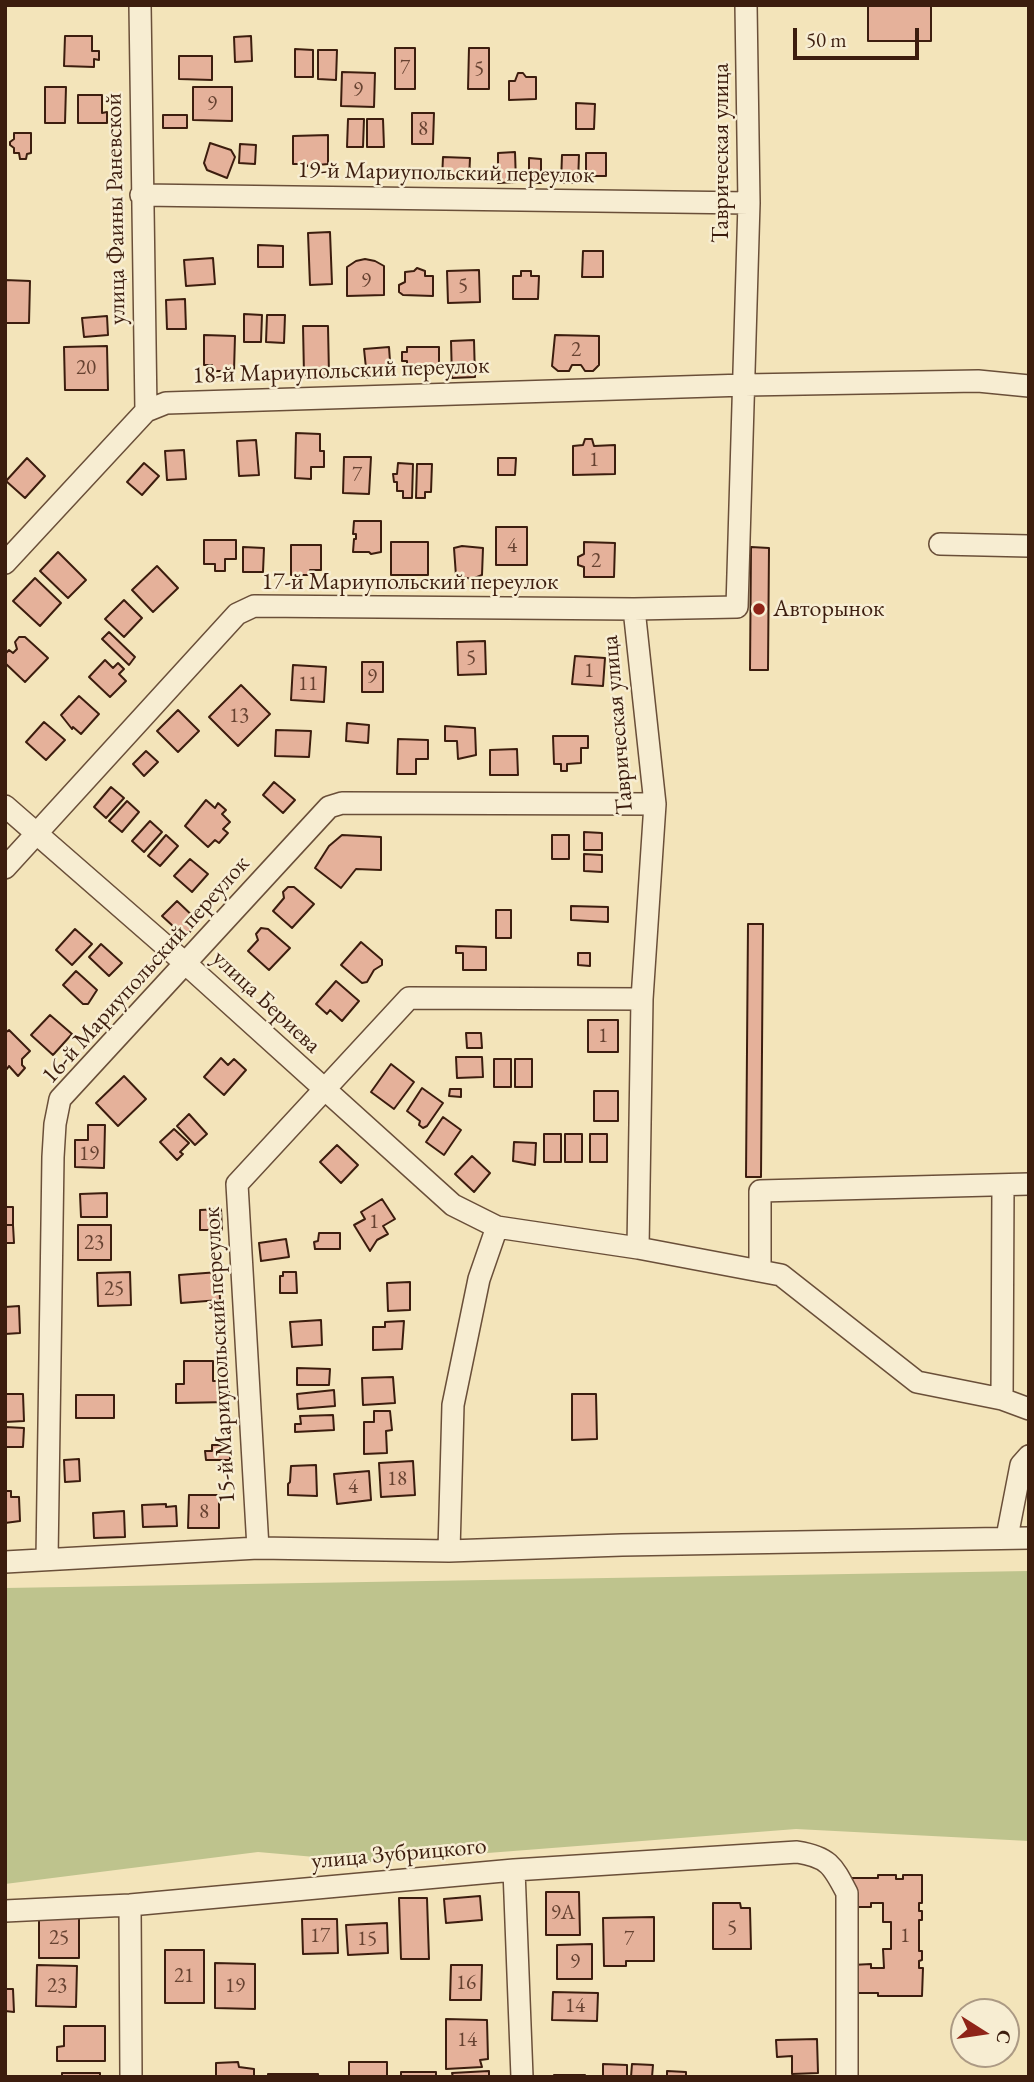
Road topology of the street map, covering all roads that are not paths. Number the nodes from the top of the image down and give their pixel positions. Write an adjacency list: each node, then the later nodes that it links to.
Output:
1 (140, 5): 3 (street, улица Фаины Раневской)
2 (746, 5): 4 (street, Таврическая улица)
3 (141, 195): 4 (street, 19-й Мариупольский переулок); 7 (street, улица Фаины Раневской)
4 (749, 203): 5 (street, Таврическая улица)
5 (746, 386): 6 (street, 18-й Мариупольский переулок); 7 (street, 18-й Мариупольский переулок); 11 (street, Таврическая улица)
6 (1029, 386)
7 (146, 411): 10 (street)
8 (940, 544): 9 (street)
9 (1029, 546)
10 (5, 563)
11 (634, 609): 12 (street, Таврическая улица); 14 (street, 17-й Мариупольский переулок)
12 (655, 804): 16 (street, 16-й Мариупольский переулок); 17 (street, Таврическая улица)
13 (5, 806): 14 (street, улица Бериева)
14 (37, 833): 15 (street, 17-й Мариупольский переулок); 16 (street, улица Бериева)
15 (5, 868)
16 (185, 963): 18 (street, улица Бериева); 31 (street, 16-й Мариупольский переулок)
17 (642, 999): 18 (street, 15-й Мариупольский переулок); 22 (street, Таврическая улица)
18 (324, 1090): 21 (street, улица Бериева); 29 (street, 15-й Мариупольский переулок)
19 (1029, 1184): 20 (street)
20 (1003, 1185): 23 (street); 24 (street)
21 (497, 1227): 22 (street, улица Бериева); 30 (street)
22 (638, 1248): 23 (street, улица Бериева)
23 (760, 1271): 24 (street, улица Бериева)
24 (1002, 1399): 25 (street, улица Бериева)
25 (1029, 1409)
26 (1029, 1456): 27 (street)
27 (1007, 1537): 28 (street); 30 (street)
28 (1029, 1538)
29 (258, 1548): 30 (street); 31 (street)
30 (449, 1551)
31 (47, 1559): 32 (street)
32 (5, 1562)
33 (514, 1870): 34 (street, улица Зубрицкого); 37 (street); 38 (street, улица Зубрицкого)
34 (130, 1905): 35 (street, улица Зубрицкого); 36 (street)
35 (5, 1911)
36 (131, 2077)
37 (522, 2077)
38 (847, 2077)

